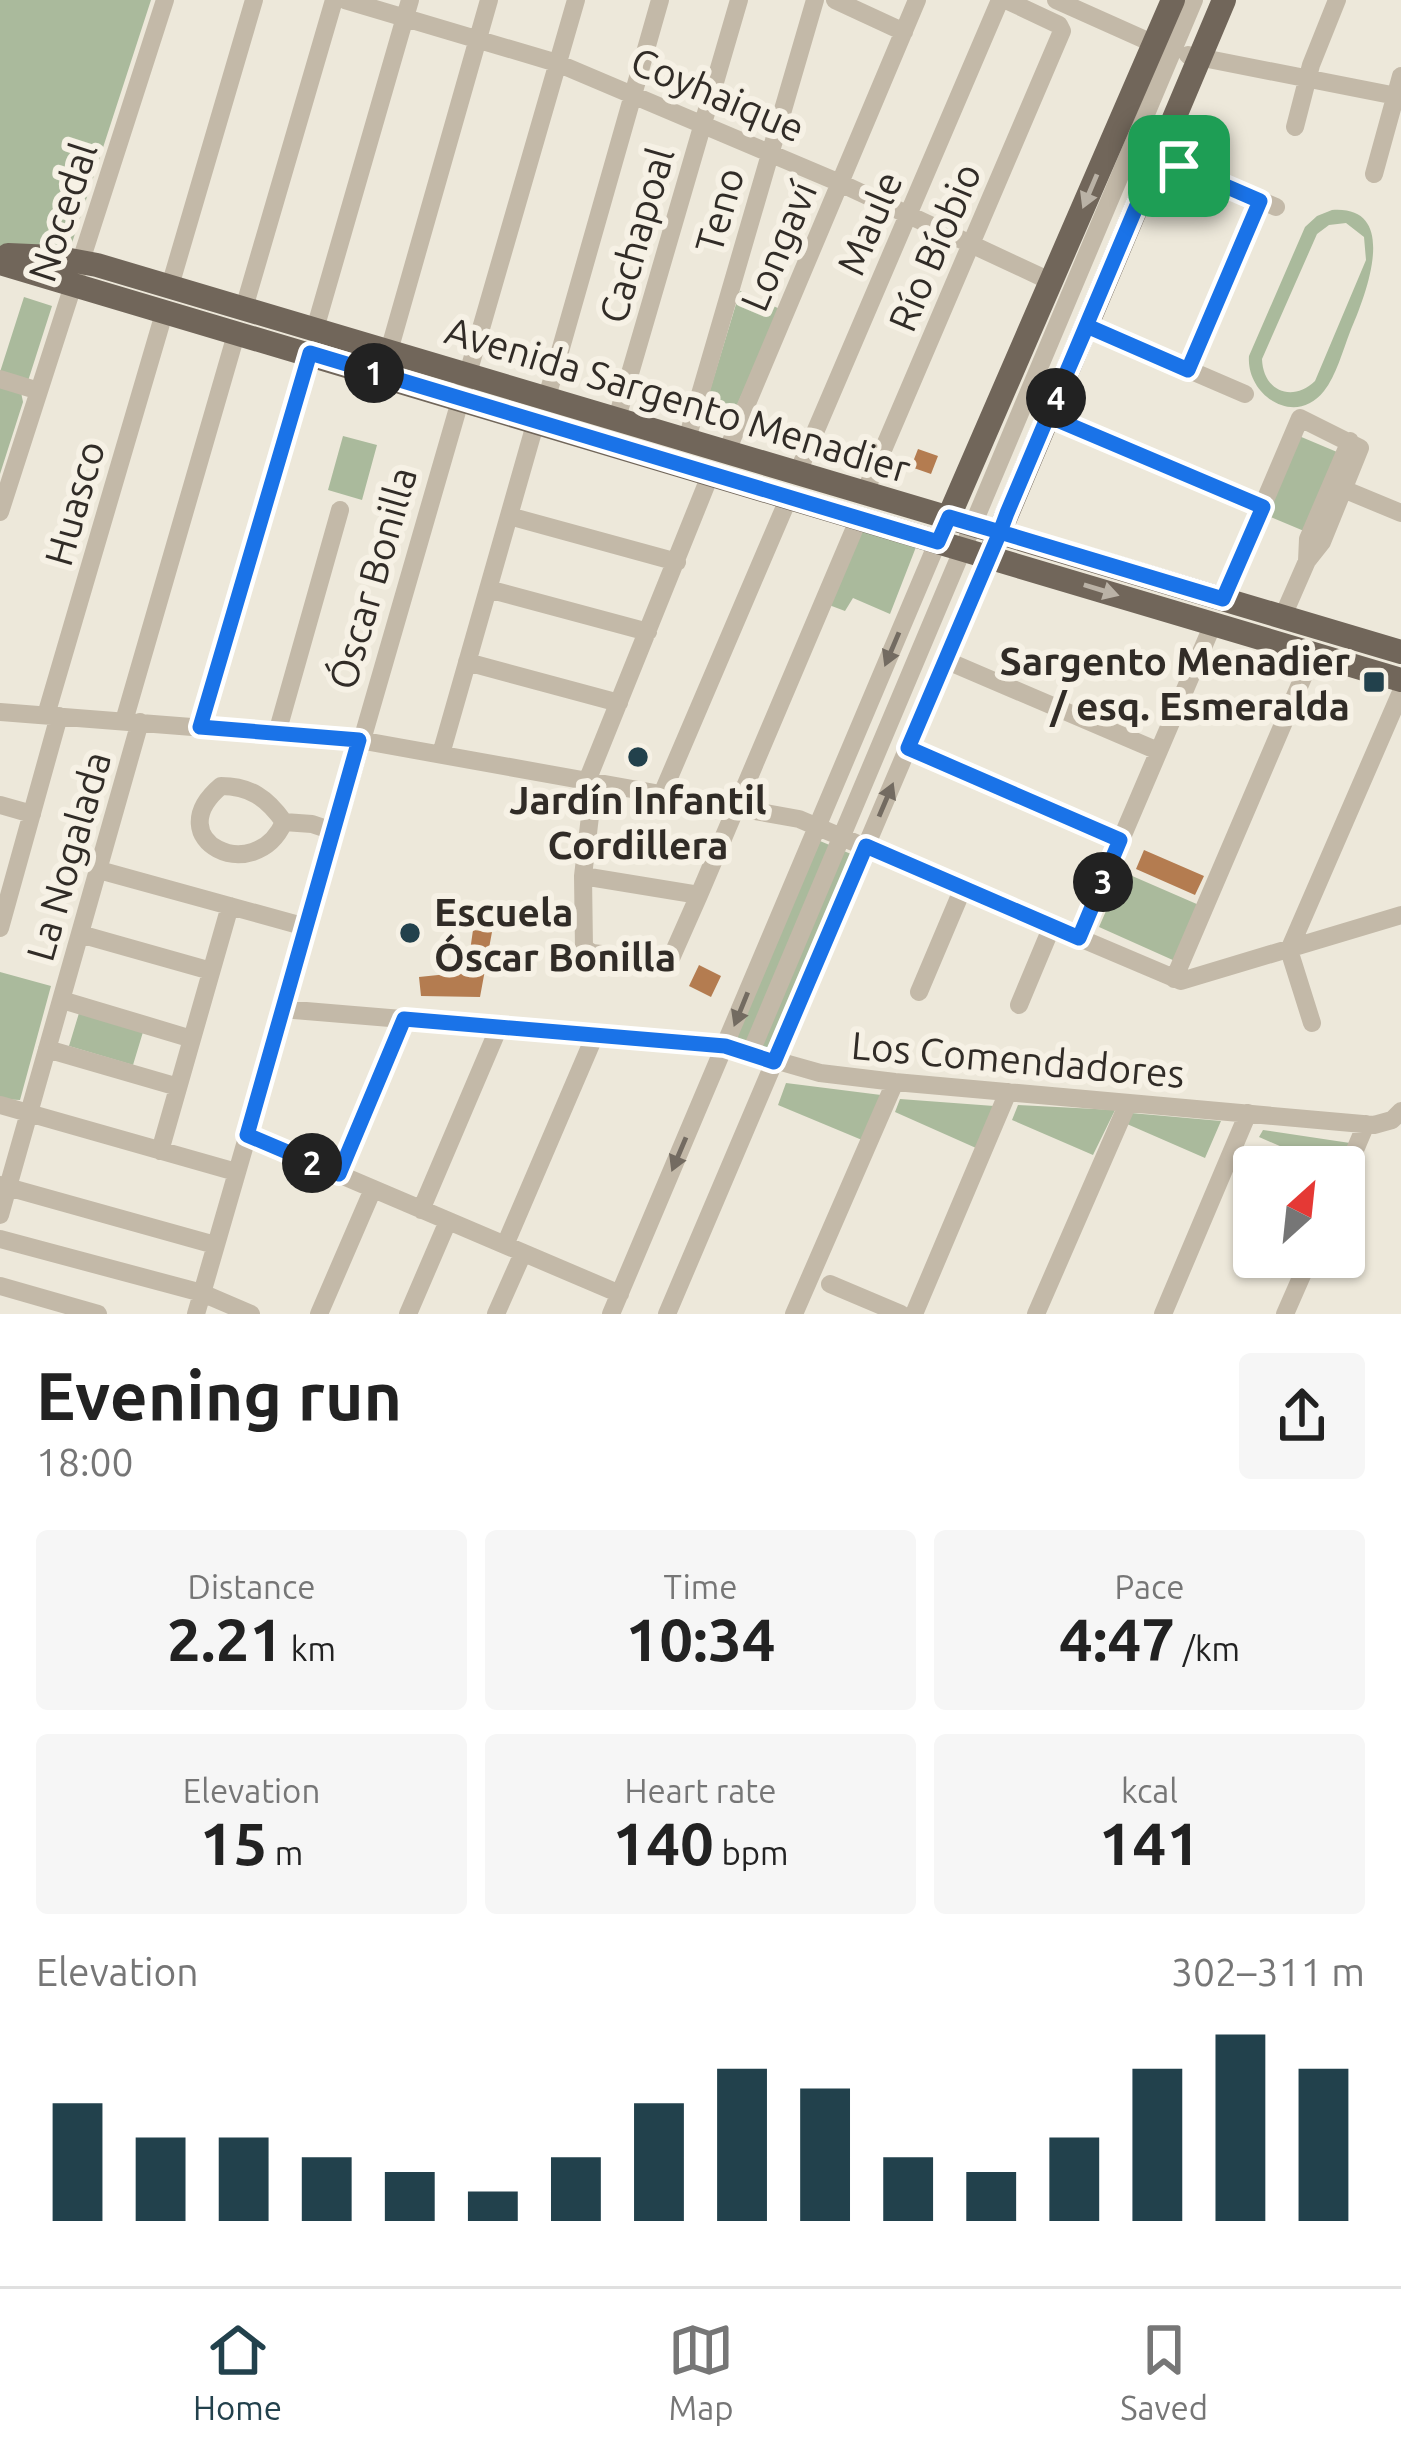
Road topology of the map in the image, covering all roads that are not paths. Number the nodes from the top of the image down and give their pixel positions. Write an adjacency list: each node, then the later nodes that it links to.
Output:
1 (164, 0): 37 (street, Nocedal)
2 (254, 0): 39 (street, Huasco)
3 (334, 0): 40 (street, La Nogalada)
4 (345, 0): 18 (street, Coyhaique)
5 (489, 0): 20 (street)
6 (576, 0): 23 (street, Óscar Bonilla)
7 (660, 0): 26 (street)
8 (739, 0): 28 (street, Cachapoal)
9 (815, 0): 30 (street, Teno)
10 (835, 0): 19 (street)
11 (917, 0): 19 (street, Longaví)
12 (1003, 0): 34 (street, Maule); 35 (street, Río Bíobio)
13 (1056, 0): 17 (street)
14 (1224, 0): 22 (main road)
15 (1337, 0): 25 (street)
16 (1178, 1): 21 (main road)
17 (1083, 6): 21 (street)
18 (407, 9): 20 (street, Coyhaique); 42 (street)
19 (904, 32): 33 (street, Longaví)
20 (478, 38): 23 (street, Coyhaique); 43 (street)
21 (1162, 47): 22 (street); 38 (main road, one-way to 38); 66 (street)
22 (1199, 58): 25 (street); 31 (main road)
23 (557, 63): 26 (street, Coyhaique); 46 (street, Óscar Bonilla)
24 (1401, 76): 27 (street)
25 (1308, 80): 27 (street); 29 (street)
26 (634, 94): 28 (street, Coyhaique); 49 (street)
27 (1398, 96): 32 (street)
28 (703, 123): 30 (street, Coyhaique); 51 (street, Cachapoal)
29 (1295, 128)
30 (770, 152): 33 (street, Coyhaique); 52 (street, Teno)
31 (1157, 158): 41 (main road); 44 (street)
32 (1374, 174)
33 (840, 183): 34 (street, Coyhaique); 53 (street, Longaví)
34 (908, 214): 35 (street, Coyhaique); 54 (street, Maule)
35 (971, 244): 38 (street, Coyhaique); 57 (street, Río Bíobio)
36 (0, 259): 37 (main road, Avenida Sargento Menadier)
37 (77, 271): 39 (main road, Avenida Sargento Menadier); 47 (street, Nocedal)
38 (1052, 282): 64 (main road)
39 (168, 298): 40 (main road, Avenida Sargento Menadier); 85 (street, Huasco)
40 (240, 320): 42 (main road, Avenida Sargento Menadier); 86 (street, La Nogalada)
41 (1087, 326): 44 (street); 50 (main road)
42 (313, 341): 43 (main road, Avenida Sargento Menadier); 46 (main road, Avenida Sargento Menadier); 87 (street)
43 (388, 351): 46 (main road, Avenida Sargento Menadier)
44 (1188, 370): 48 (street)
45 (0, 379): 47 (street)
46 (463, 386): 49 (main road, Avenida Sargento Menadier); 89 (street, Óscar Bonilla)
47 (39, 391): 61 (street, Nocedal)
48 (1245, 394)
49 (541, 409): 51 (main road, Avenida Sargento Menadier); 55 (main road, Avenida Sargento Menadier); 63 (street)
50 (1048, 416): 59 (street); 67 (main road)
51 (617, 418): 52 (main road, Avenida Sargento Menadier)
52 (687, 439): 53 (main road, Avenida Sargento Menadier)
53 (727, 451): 54 (main road, Avenida Sargento Menadier)
54 (798, 472): 57 (main road, Avenida Sargento Menadier)
55 (711, 473): 58 (main road, Avenida Sargento Menadier); 71 (street)
56 (1339, 486): 59 (street); 62 (street); 74 (street)
57 (865, 492): 64 (main road, Avenida Sargento Menadier)
58 (789, 497): 65 (main road, Avenida Sargento Menadier); 94 (street)
59 (1263, 507): 73 (street)
60 (340, 510): 88 (street)
61 (0, 512)
62 (1401, 513)
63 (509, 516): 71 (street); 72 (street)
64 (949, 517): 66 (main road, Avenida Sargento Menadier); 68 (main road)
65 (859, 518): 68 (main road, Avenida Sargento Menadier); 96 (street)
66 (974, 524): 67 (main road, Avenida Sargento Menadier); 69 (street)
67 (1000, 532): 70 (main road); 73 (main road, Avenida Sargento Menadier)
68 (938, 542): 69 (main road, Avenida Sargento Menadier); 99 (street, one-way to 99)
69 (963, 549): 70 (main road, Avenida Sargento Menadier); 101 (street)
70 (989, 557): 75 (main road, Avenida Sargento Menadier, one-way to 75); 79 (street)
71 (677, 562): 76 (street)
72 (488, 589): 76 (street); 80 (street)
73 (1223, 599): 74 (main road, Avenida Sargento Menadier)
74 (1283, 616): 77 (main road, Avenida Sargento Menadier)
75 (1213, 624): 78 (main road, Avenida Sargento Menadier); 91 (street)
76 (648, 632): 83 (street)
77 (1401, 652)
78 (1313, 654): 81 (main road, Avenida Sargento Menadier); 118 (street)
79 (945, 660): 90 (street); 91 (street)
80 (467, 662): 83 (street); 92 (street)
81 (1401, 680)
82 (1401, 692): 116 (street)
83 (619, 703): 93 (street)
84 (0, 712): 85 (street)
85 (52, 716): 86 (street); 97 (street, Huasco)
86 (132, 722): 87 (street); 104 (street, La Nogalada)
87 (200, 727): 88 (street)
88 (277, 733): 89 (street)
89 (359, 740): 92 (street); 100 (street, Óscar Bonilla)
90 (908, 748): 102 (street); 103 (street, one-way to 90)
91 (1159, 751): 102 (street)
92 (441, 754): 93 (street)
93 (590, 782): 94 (street); 105 (street)
94 (662, 794): 96 (street)
95 (0, 805): 97 (street)
96 (735, 808): 99 (street); 108 (street)
97 (32, 814): 106 (street, Huasco)
98 (284, 822): 98 (street); 100 (street)
99 (816, 825): 101 (street); 128 (street, one-way to 128)
100 (333, 831): 112 (street, Óscar Bonilla)
101 (842, 836): 103 (street); 130 (street)
102 (1120, 840): 115 (street)
103 (866, 846): 107 (street); 131 (street)
104 (99, 869): 109 (street); 114 (street, La Nogalada)
105 (583, 876): 108 (street); 108 (street)
106 (7, 877): 113 (street, Huasco)
107 (963, 888): 111 (street); 119 (street)
108 (699, 895)
109 (230, 906): 112 (street); 117 (street)
110 (1401, 915): 116 (street)
111 (1052, 926): 115 (street); 121 (street)
112 (306, 927): 122 (street, Óscar Bonilla)
113 (0, 928)
114 (80, 934): 117 (street); 120 (street, La Nogalada)
115 (1079, 938): 118 (street)
116 (1289, 950): 118 (street); 124 (street)
117 (211, 971): 127 (street)
118 (1174, 979)
119 (920, 992)
120 (62, 1000): 127 (street); 129 (street, La Nogalada)
121 (1019, 1006)
122 (283, 1009): 123 (street, Los Comendadores); 141 (street, Óscar Bonilla)
123 (404, 1019): 125 (street, Los Comendadores); 145 (street)
124 (1312, 1023)
125 (499, 1027): 126 (street, Los Comendadores); 148 (street)
126 (595, 1035): 128 (street, Los Comendadores); 153 (street)
127 (192, 1039): 133 (street)
128 (725, 1046): 130 (street, Los Comendadores); 158 (street, one-way to 158)
129 (47, 1049): 133 (street); 138 (street, La Nogalada)
130 (750, 1054): 131 (street, Los Comendadores)
131 (774, 1062): 132 (street, Los Comendadores); 166 (street)
132 (895, 1082): 134 (street, Los Comendadores); 167 (street)
133 (178, 1087): 143 (street)
134 (1008, 1092): 135 (street, Los Comendadores); 169 (street)
135 (1128, 1103): 137 (street, Los Comendadores); 170 (street)
136 (0, 1105): 138 (street)
137 (1248, 1113): 140 (street, Los Comendadores); 171 (street)
138 (29, 1114): 143 (street); 146 (street, La Nogalada)
139 (1396, 1115): 140 (street, Los Comendadores)
140 (1366, 1124): 142 (street)
141 (247, 1135): 144 (street, Óscar Bonilla); 145 (street)
142 (1357, 1146)
143 (160, 1150): 144 (street)
144 (236, 1172): 152 (street, Óscar Bonilla)
145 (339, 1174): 147 (street)
146 (4, 1186): 149 (street, La Nogalada); 152 (street)
147 (373, 1189): 148 (street); 162 (street)
148 (422, 1210): 150 (street)
149 (0, 1215)
150 (448, 1221): 153 (street); 163 (street)
151 (0, 1239): 157 (street)
152 (215, 1245): 157 (street, Óscar Bonilla)
153 (514, 1249): 158 (street); 164 (street)
154 (1301, 1278): 172 (street)
155 (830, 1284): 168 (street)
156 (0, 1286): 159 (street)
157 (202, 1293): 160 (street, Óscar Bonilla); 161 (street)
158 (620, 1294): 165 (street)
159 (98, 1314)
160 (196, 1314)
161 (251, 1314)
162 (319, 1314)
163 (408, 1314)
164 (496, 1314)
165 (611, 1314)
166 (668, 1314)
167 (794, 1314)
168 (901, 1314)
169 (914, 1314)
170 (1036, 1314)
171 (1163, 1314)
172 (1286, 1314)

